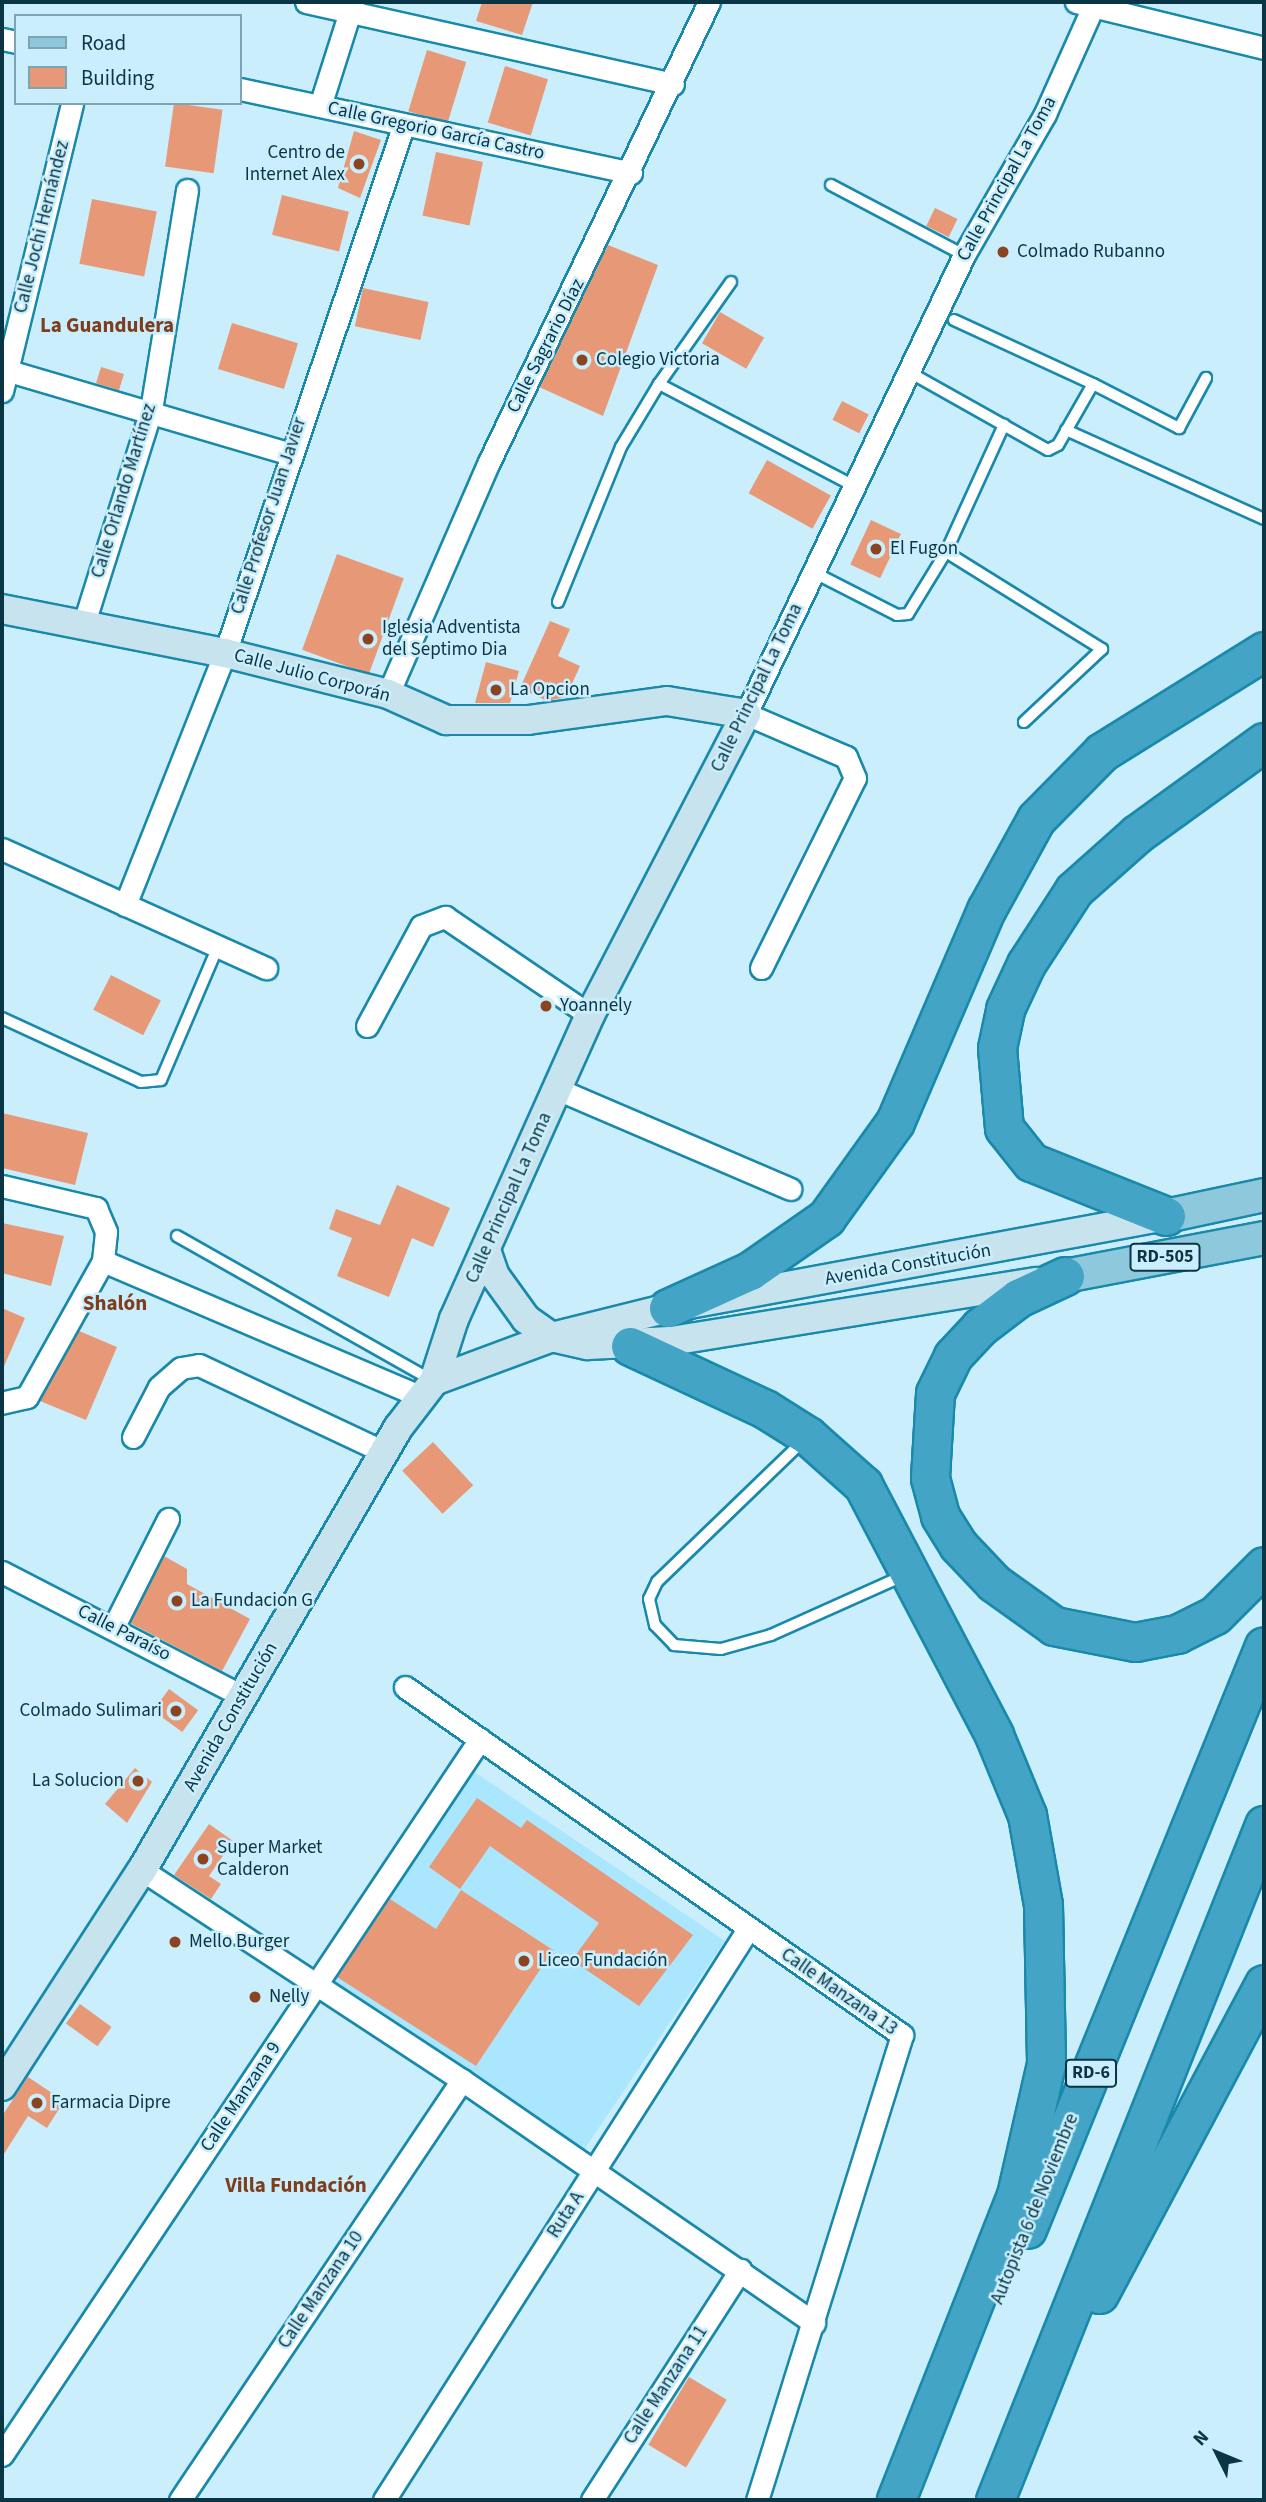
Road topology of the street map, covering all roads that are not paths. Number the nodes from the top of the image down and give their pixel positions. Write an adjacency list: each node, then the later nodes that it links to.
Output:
1 (306, 2): 4 (street)
2 (709, 2): 6 (street, Calle Sagrario Díaz)
3 (1088, 3): 5 (street); 14 (street, Calle Principal La Toma)
4 (351, 7): 6 (street); 9 (street)
5 (1264, 48)
6 (673, 85): 11 (street, Calle Sagrario Díaz)
7 (242, 89): 9 (street, Calle Gregorio García Castro)
8 (71, 105): 17 (street, Calle Jochi Hernández)
9 (320, 106): 10 (street, Calle Gregorio García Castro)
10 (404, 124): 11 (street, Calle Gregorio García Castro); 26 (street, Calle Profesor Juan Javier)
11 (631, 173): 36 (street, Calle Sagrario Díaz)
12 (831, 185): 14 (lane)
13 (187, 190): 23 (street, Calle Orlando Martínez)
14 (964, 255): 18 (street, Calle Principal La Toma)
15 (731, 282): 20 (lane)
16 (954, 320): 21 (lane)
17 (4, 370): 22 (street, Calle Jochi Hernández); 23 (street)
18 (909, 372): 24 (lane); 27 (street, Calle Principal La Toma)
19 (1206, 378): 21 (lane)
20 (659, 384): 27 (lane); 31 (lane)
21 (1093, 384): 25 (lane)
22 (2, 391)
23 (151, 410): 26 (street); 33 (street, Calle Orlando Martínez)
24 (1004, 425): 25 (lane); 29 (lane)
25 (1066, 430): 28 (lane)
26 (288, 453): 35 (street, Calle Profesor Juan Javier)
27 (854, 486): 30 (street, Calle Principal La Toma)
28 (1264, 519)
29 (946, 552): 30 (lane); 38 (lane)
30 (813, 572): 37 (street, Calle Principal La Toma)
31 (558, 602)
32 (2, 609): 33 (main road, Calle Julio Corporán)
33 (83, 626): 35 (main road, Calle Julio Corporán)
34 (1264, 651): 58 (highway)
35 (225, 653): 36 (main road, Calle Julio Corporán); 41 (street, Calle Profesor Juan Javier)
36 (388, 694): 37 (main road, Calle Julio Corporán)
37 (746, 714): 44 (street); 45 (main road, Calle Principal La Toma)
38 (1024, 722)
39 (1264, 742): 52 (highway)
40 (2, 849): 41 (street)
41 (125, 905): 42 (street)
42 (217, 948): 43 (street); 46 (lane)
43 (265, 968)
44 (761, 968)
45 (590, 1015): 47 (street); 48 (main road, Calle Principal La Toma)
46 (2, 1017)
47 (367, 1026)
48 (557, 1089): 50 (street); 55 (main road, Calle Principal La Toma)
49 (2, 1186): 56 (street)
50 (790, 1189)
51 (1264, 1195): 52 (main road, Avenida Constitución / RD-505)
52 (1166, 1216): 58 (main road, Avenida Constitución / RD-505)
53 (177, 1236): 61 (lane)
54 (1264, 1238): 57 (main road, Avenida Constitución / RD-505)
55 (486, 1250): 59 (main road); 61 (main road, Calle Principal La Toma)
56 (103, 1261): 61 (street); 62 (street)
57 (1065, 1276): 60 (main road, Avenida Constitución / RD-505); 67 (highway)
58 (668, 1308): 59 (main road, Avenida Constitución / RD-505)
59 (552, 1337): 60 (main road, Avenida Constitución / RD-505); 61 (main road, Avenida Constitución / RD-505)
60 (629, 1346): 63 (highway)
61 (426, 1389): 65 (main road, Avenida Constitución)
62 (2, 1402)
63 (808, 1436): 69 (highway); 69 (lane)
64 (133, 1437): 65 (street)
65 (384, 1452): 73 (main road, Avenida Constitución)
66 (169, 1519): 70 (street)
67 (1264, 1566)
68 (2, 1572): 70 (street, Calle Paraíso)
69 (909, 1574): 91 (highway)
70 (114, 1626): 73 (street, Calle Paraíso)
71 (1264, 1646): 92 (highway, Autopista 6 de Noviembre / RD-6)
72 (405, 1687): 74 (street, Calle Manzana 13)
73 (244, 1697): 76 (main road, Avenida Constitución)
74 (480, 1739): 77 (street, Calle Manzana 13); 78 (street, Calle Manzana 9)
75 (1264, 1825): 85 (highway)
76 (142, 1870): 78 (street); 81 (main road, Avenida Constitución)
77 (748, 1929): 82 (street, Ruta A); 84 (street, Calle Manzana 13)
78 (317, 1984): 80 (street); 86 (street, Calle Manzana 9)
79 (1264, 1984): 85 (highway)
80 (462, 2080): 82 (street); 87 (street, Calle Manzana 10)
81 (2, 2086)
82 (594, 2171): 83 (street); 88 (street, Ruta A)
83 (740, 2270): 84 (street); 89 (street, Calle Manzana 11)
84 (814, 2323): 90 (street, Calle Manzana 13)
85 (1018, 2443): 93 (highway)
86 (2, 2455)
87 (180, 2500)
88 (384, 2500)
89 (592, 2500)
90 (757, 2500)
91 (896, 2500)
92 (917, 2500)
93 (995, 2500)

